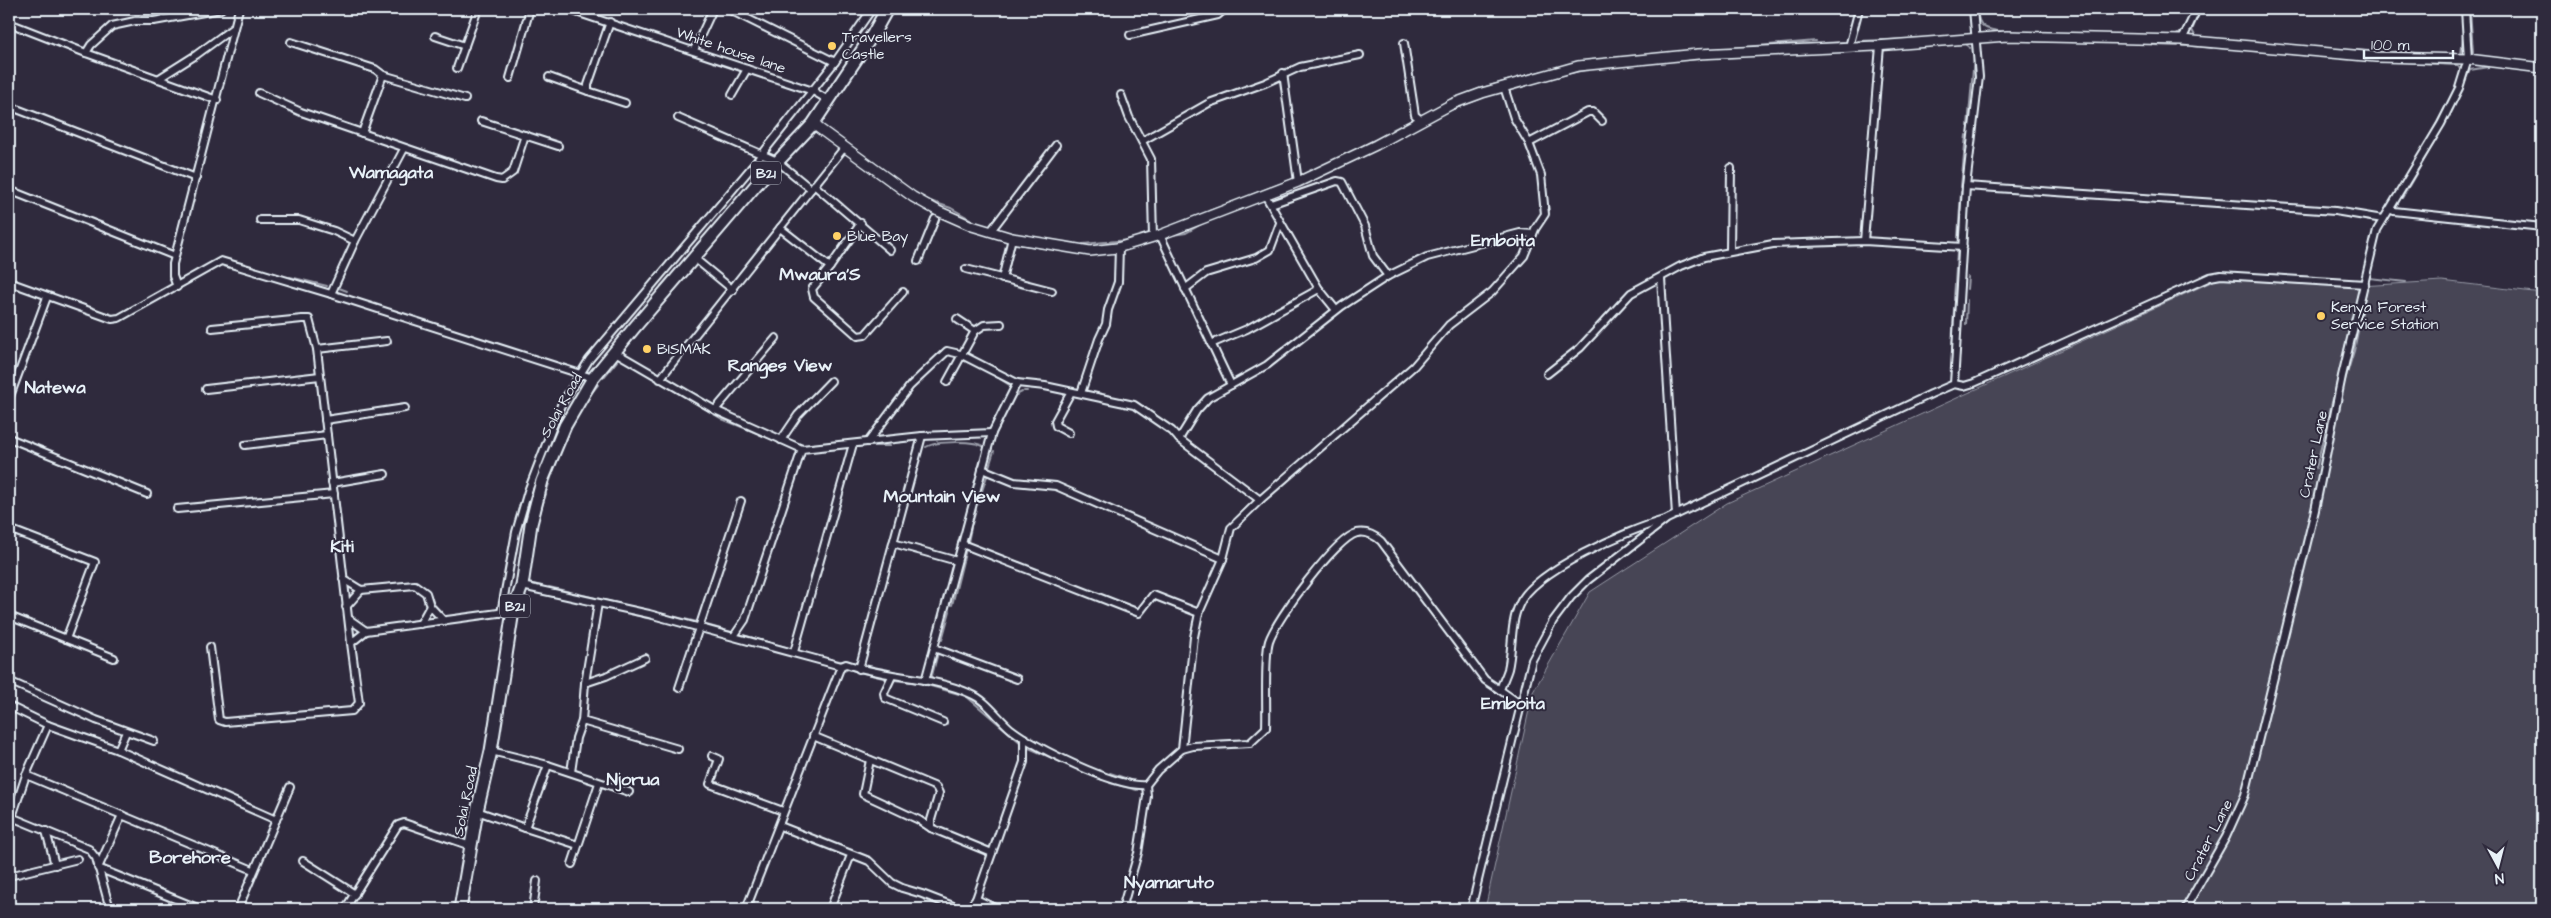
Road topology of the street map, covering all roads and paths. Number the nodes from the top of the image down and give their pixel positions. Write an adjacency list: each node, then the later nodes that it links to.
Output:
1 (221, 9): 28 (street)
2 (239, 9): 17 (street)
3 (478, 9): 24 (street)
4 (530, 9): 38 (street)
5 (567, 9): 15 (street, White house lane)
6 (713, 9): 27 (street)
7 (728, 9): 31 (street)
8 (887, 9): 48 (highway, Solai Road / B21)
9 (1225, 9): 18 (street)
10 (1859, 9): 26 (street)
11 (1973, 9): 20 (street)
12 (2197, 9): 21 (street)
13 (2465, 9): 30 (street, Crater Lane)
14 (869, 10): 31 (street)
15 (610, 22): 27 (street, White house lane); 41 (street)
16 (9, 23): 28 (street)
17 (233, 28): 39 (street); 47 (street)
18 (1130, 35)
19 (435, 36): 24 (street)
20 (1975, 37): 21 (street); 25 (street); 71 (street)
21 (2182, 40): 30 (street)
22 (291, 42): 36 (street)
23 (1404, 43): 52 (street)
24 (465, 46): 32 (street)
25 (1880, 46): 26 (street); 89 (street)
26 (1848, 47): 40 (street)
27 (694, 50): 34 (street, White house lane)
28 (86, 53): 39 (street)
29 (1360, 55): 35 (street)
30 (2468, 58): 33 (street); 76 (street, Crater Lane)
31 (835, 62): 42 (street)
32 (457, 68)
33 (2542, 68)
34 (746, 69): 42 (street, White house lane); 44 (street)
35 (1283, 74): 58 (street); 70 (street)
36 (382, 75): 46 (street); 56 (street)
37 (550, 77): 41 (street)
38 (510, 78)
39 (158, 79): 47 (street)
40 (1504, 87): 52 (street); 59 (street)
41 (588, 91): 49 (street)
42 (813, 91): 48 (street, White house lane); 64 (street)
43 (259, 93): 56 (street)
44 (732, 95)
45 (1121, 95): 58 (street)
46 (465, 99)
47 (217, 100): 68 (street)
48 (828, 100): 55 (highway, Solai Road / B21)
49 (625, 103)
50 (9, 106): 68 (street)
51 (678, 118): 64 (street)
52 (1421, 120): 70 (street)
53 (481, 121): 57 (street)
54 (1602, 121): 59 (street)
55 (813, 124): 62 (street); 65 (highway, Solai Road / B21)
56 (362, 133): 63 (street)
57 (524, 135): 61 (street); 63 (street)
58 (1142, 141): 86 (street)
59 (1529, 143): 85 (street)
60 (1056, 145): 84 (street)
61 (558, 146)
62 (844, 148): 72 (street); 84 (street)
63 (404, 150): 88 (street)
64 (762, 154): 65 (street); 66 (street)
65 (777, 161): 69 (highway, Solai Road / B21); 72 (street)
66 (751, 168): 69 (street); 123 (street)
67 (1731, 168): 93 (street)
68 (196, 178): 94 (street)
69 (762, 178): 95 (highway, Solai Road / B21)
70 (1298, 182): 74 (street)
71 (1966, 186): 78 (street); 91 (street)
72 (812, 187): 80 (street); 83 (street)
73 (9, 190): 94 (street)
74 (1265, 195): 75 (street); 86 (street)
75 (1271, 204): 81 (street); 99 (street)
76 (2390, 208): 78 (street, Crater Lane); 82 (street)
77 (935, 219): 96 (street)
78 (2383, 219): 103 (street, Crater Lane)
79 (260, 220): 88 (street)
80 (861, 223): 92 (street); 97 (street)
81 (1280, 223): 105 (street); 106 (street)
82 (2542, 227)
83 (780, 228): 97 (street); 107 (street)
84 (990, 232): 87 (street)
85 (1533, 234): 99 (street); 156 (street)
86 (1156, 236): 90 (street); 105 (street)
87 (1012, 238): 90 (street); 101 (street)
88 (355, 241): 110 (street)
89 (1864, 241): 91 (street); 93 (street)
90 (1119, 247): 135 (street)
91 (1963, 247): 131 (street)
92 (890, 250)
93 (1730, 250): 100 (street)
94 (176, 256): 104 (street)
95 (693, 257): 107 (street); 121 (highway, Solai Road / B21)
96 (918, 261)
97 (830, 267): 109 (street)
98 (966, 269): 101 (street)
99 (1388, 276): 112 (street)
100 (1661, 278): 124 (street); 159 (street)
101 (1002, 279): 108 (street)
102 (9, 282): 111 (street)
103 (2365, 284): 131 (street); 256 (street, Crater Lane)
104 (177, 287): 110 (street); 111 (street)
105 (1185, 289): 119 (street)
106 (1319, 289): 112 (street); 119 (street)
107 (733, 290): 127 (street)
108 (1052, 291)
109 (903, 292)
110 (332, 294): 123 (street)
111 (47, 297): 136 (street)
112 (1336, 310): 132 (street)
113 (957, 319): 116 (street)
114 (1001, 324): 116 (street)
115 (212, 328): 120 (street)
116 (975, 331): 122 (street)
117 (776, 338): 138 (street)
118 (387, 341): 120 (street)
119 (1211, 344): 132 (street)
120 (317, 349): 125 (street)
121 (615, 352): 126 (highway, Solai Road / B21); 127 (street)
122 (960, 354): 129 (street); 130 (street); 147 (street)
123 (581, 374): 126 (street); 173 (street)
124 (1547, 374)
125 (320, 376): 133 (street); 139 (street)
126 (593, 378): 167 (highway, Solai Road / B21)
127 (660, 379): 138 (street)
128 (831, 381): 145 (street)
129 (947, 382)
130 (1017, 383): 134 (street); 140 (street)
131 (1954, 384): 159 (street)
132 (1231, 385): 146 (street)
133 (206, 389)
134 (1072, 392): 135 (street); 141 (street)
135 (1081, 394): 146 (street)
136 (9, 399)
137 (405, 408): 139 (street)
138 (715, 410): 145 (street)
139 (325, 420): 142 (street)
140 (992, 433): 143 (street); 151 (street)
141 (1069, 433)
142 (327, 435): 149 (street); 153 (street)
143 (922, 436): 147 (street); 162 (street)
144 (9, 438): 154 (street)
145 (781, 440): 150 (street)
146 (1179, 440): 156 (street)
147 (868, 442): 148 (street)
148 (854, 444): 150 (street); 186 (street)
149 (245, 445)
150 (802, 448): 181 (street)
151 (982, 469): 163 (street); 164 (street)
152 (384, 474): 153 (street)
153 (332, 482): 155 (street)
154 (147, 494)
155 (334, 494): 158 (street); 166 (street)
156 (1260, 500): 164 (street)
157 (741, 501): 179 (street)
158 (177, 509)
159 (1676, 515): 160 (street)
160 (1668, 519): 197 (street); 198 (street)
161 (9, 529): 182 (street)
162 (893, 543): 165 (street); 190 (street)
163 (962, 544): 165 (street); 174 (street)
164 (1223, 559): 174 (street)
165 (957, 562): 185 (street)
166 (343, 579): 168 (street); 171 (street)
167 (522, 586): 169 (street); 172 (highway, Solai Road / B21)
168 (361, 590): 170 (street); 171 (street)
169 (598, 603): 179 (street); 195 (street)
170 (430, 606): 177 (street); 178 (street)
171 (346, 607): 176 (street)
172 (514, 611): 173 (street); 210 (highway, Solai Road / B21)
173 (501, 613): 177 (street)
174 (1199, 613): 208 (street)
175 (9, 616): 182 (street)
176 (349, 619): 180 (street); 183 (street)
177 (444, 622): 178 (street)
178 (420, 624): 180 (street)
179 (699, 626): 181 (street); 196 (street)
180 (366, 631): 183 (street)
181 (734, 636): 186 (street)
182 (66, 639): 187 (street)
183 (351, 644): 184 (street)
184 (210, 647)
185 (934, 648): 192 (street); 193 (street)
186 (794, 652): 189 (street)
187 (114, 658)
188 (645, 658): 195 (street)
189 (841, 666): 190 (street); 204 (street)
190 (859, 669): 191 (street)
191 (892, 676): 193 (street); 201 (street)
192 (1016, 679)
193 (925, 680): 205 (street)
194 (9, 681): 203 (street)
195 (585, 683): 200 (street)
196 (679, 688)
197 (1500, 690): 198 (street); 208 (street)
198 (1520, 704): 255 (street)
199 (9, 706): 202 (street)
200 (582, 720): 207 (street); 214 (street)
201 (943, 722)
202 (48, 725): 209 (street); 215 (street)
203 (126, 732): 206 (street); 209 (street)
204 (813, 736): 212 (street); 221 (street)
205 (1024, 738): 217 (street); 231 (street)
206 (154, 741)
207 (678, 748)
208 (1182, 749): 217 (street)
209 (118, 750): 224 (street)
210 (491, 751): 213 (street); 220 (highway, Solai Road / B21)
211 (712, 756): 221 (street)
212 (870, 760): 227 (street); 227 (street)
213 (548, 765): 214 (street); 226 (street)
214 (571, 772): 216 (street)
215 (26, 775): 222 (street); 223 (street)
216 (599, 783): 219 (street); 229 (street)
217 (1146, 785): 254 (street)
218 (290, 787): 224 (street)
219 (630, 792)
220 (477, 811): 226 (street); 230 (highway, Solai Road / B21)
221 (783, 811): 225 (street)
222 (122, 815): 237 (street); 238 (street)
223 (10, 816): 228 (street)
224 (276, 820): 238 (street)
225 (780, 826): 232 (street); 249 (street)
226 (525, 828): 229 (street)
227 (931, 828): 231 (street)
228 (46, 831): 236 (street); 237 (street)
229 (578, 845): 235 (street)
230 (471, 846): 241 (street); 247 (highway, Solai Road / B21)
231 (992, 853): 242 (street)
232 (851, 855): 250 (street); 251 (street)
233 (78, 859): 236 (street)
234 (303, 861): 241 (street)
235 (572, 864)
236 (55, 865): 239 (street)
237 (98, 868): 243 (street); 244 (street)
238 (253, 870): 245 (street)
239 (9, 876)
240 (537, 881): 248 (street)
241 (355, 894): 246 (street)
242 (976, 899): 252 (street); 253 (street)
243 (110, 909)
244 (200, 909)
245 (238, 909)
246 (344, 909)
247 (460, 909)
248 (533, 909)
249 (746, 909)
250 (830, 909)
251 (960, 909)
252 (968, 909)
253 (997, 909)
254 (1122, 909)
255 (1471, 909)
256 (2185, 909)

